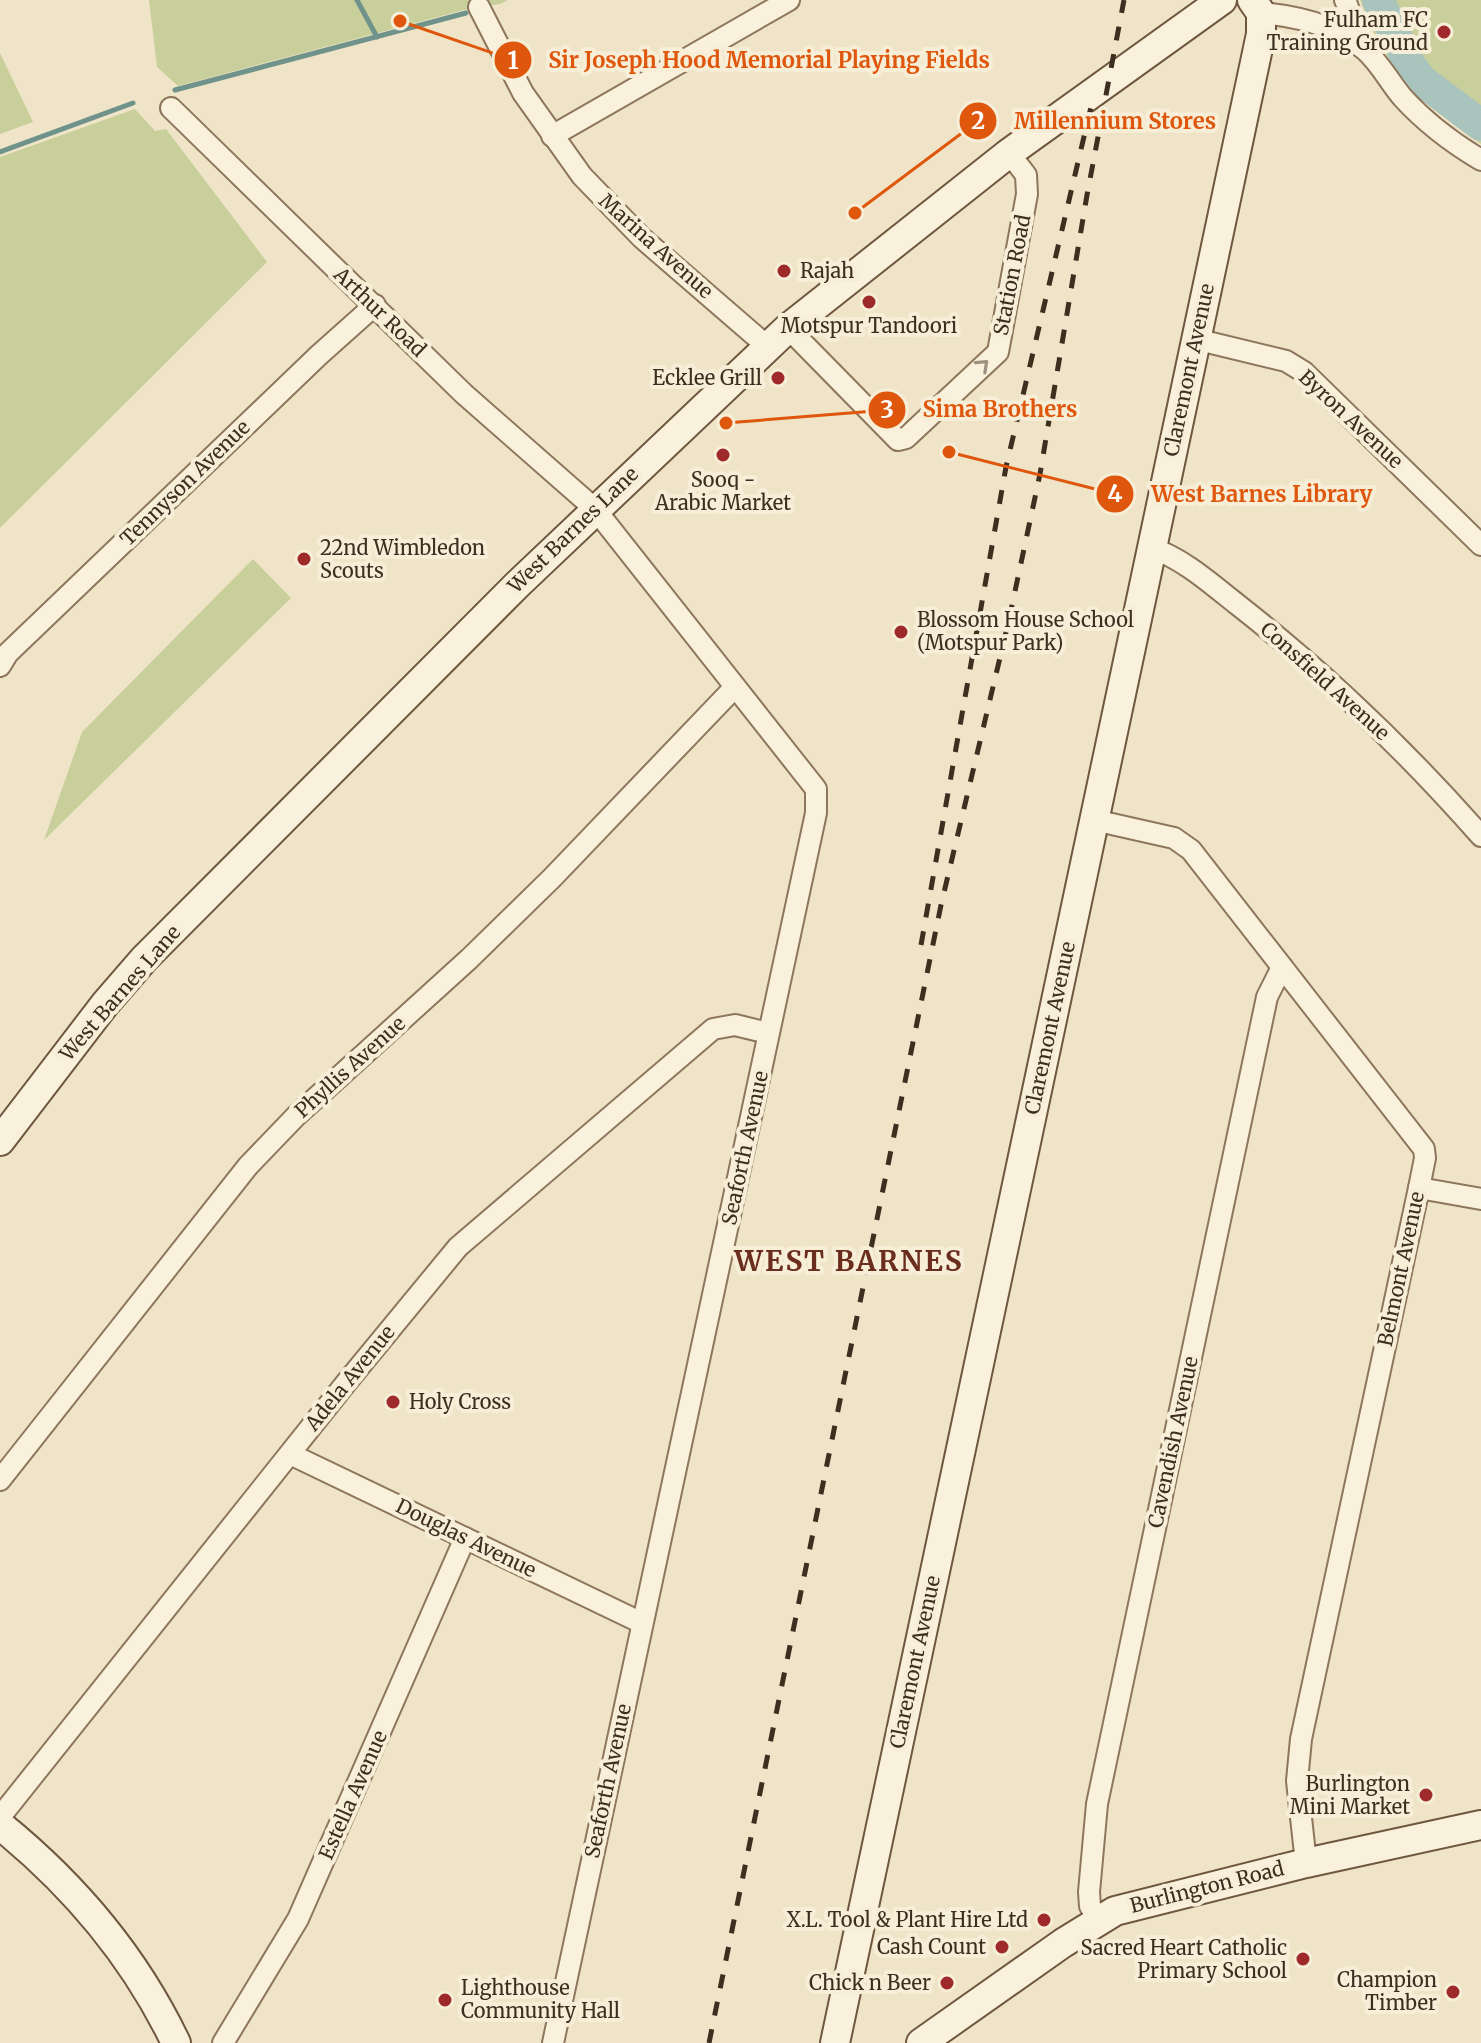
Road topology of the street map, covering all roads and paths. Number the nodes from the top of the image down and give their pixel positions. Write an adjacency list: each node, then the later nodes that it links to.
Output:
1 (789, 0): 8 (street)
2 (1222, 0): 9 (street, West Barnes Lane)
3 (1345, 0): 6 (street)
4 (1256, 6): 6 (street); 13 (street, Claremont Avenue)
5 (479, 7): 8 (street, Marina Avenue)
6 (1345, 37): 10 (street)
7 (171, 108): 11 (street, Arthur Road)
8 (552, 136): 12 (street, Marina Avenue)
9 (1009, 153): 12 (street, West Barnes Lane); 12 (street, Station Road, one-way to 9)
10 (1481, 160)
11 (375, 305): 14 (street, Arthur Road); 17 (street, Tennyson Avenue)
12 (778, 338): 14 (street, West Barnes Lane)
13 (1195, 339): 15 (street, Byron Avenue); 16 (street, Claremont Avenue)
14 (595, 509): 18 (street, Seaforth Avenue); 23 (street, West Barnes Lane)
15 (1481, 545)
16 (1152, 548): 19 (street, Claremont Avenue); 20 (street, Consfield Avenue)
17 (0, 666)
18 (735, 687): 22 (street, Seaforth Avenue); 27 (street, Phyllis Avenue)
19 (1094, 820): 21 (street, Belmont Avenue); 38 (street, Claremont Avenue)
20 (1481, 836)
21 (1282, 967): 24 (street, Belmont Avenue); 34 (street, Cavendish Avenue)
22 (768, 1033): 26 (street, Adela Avenue); 29 (street, Seaforth Avenue)
23 (0, 1141)
24 (1419, 1188): 25 (street); 33 (street, Belmont Avenue)
25 (1481, 1199)
26 (290, 1454): 28 (street, Douglas Avenue); 30 (street, Adela Avenue)
27 (0, 1480)
28 (465, 1538): 29 (street, Douglas Avenue); 36 (street, Estella Avenue)
29 (642, 1623): 37 (street, Seaforth Avenue)
30 (0, 1817)
31 (0, 1825): 35 (street)
32 (1481, 1825): 33 (street, Burlington Road)
33 (1306, 1863): 34 (street, Burlington Road)
34 (1098, 1919): 39 (street, Burlington Road)
35 (176, 2043)
36 (223, 2043)
37 (553, 2043)
38 (835, 2043)
39 (921, 2043)

